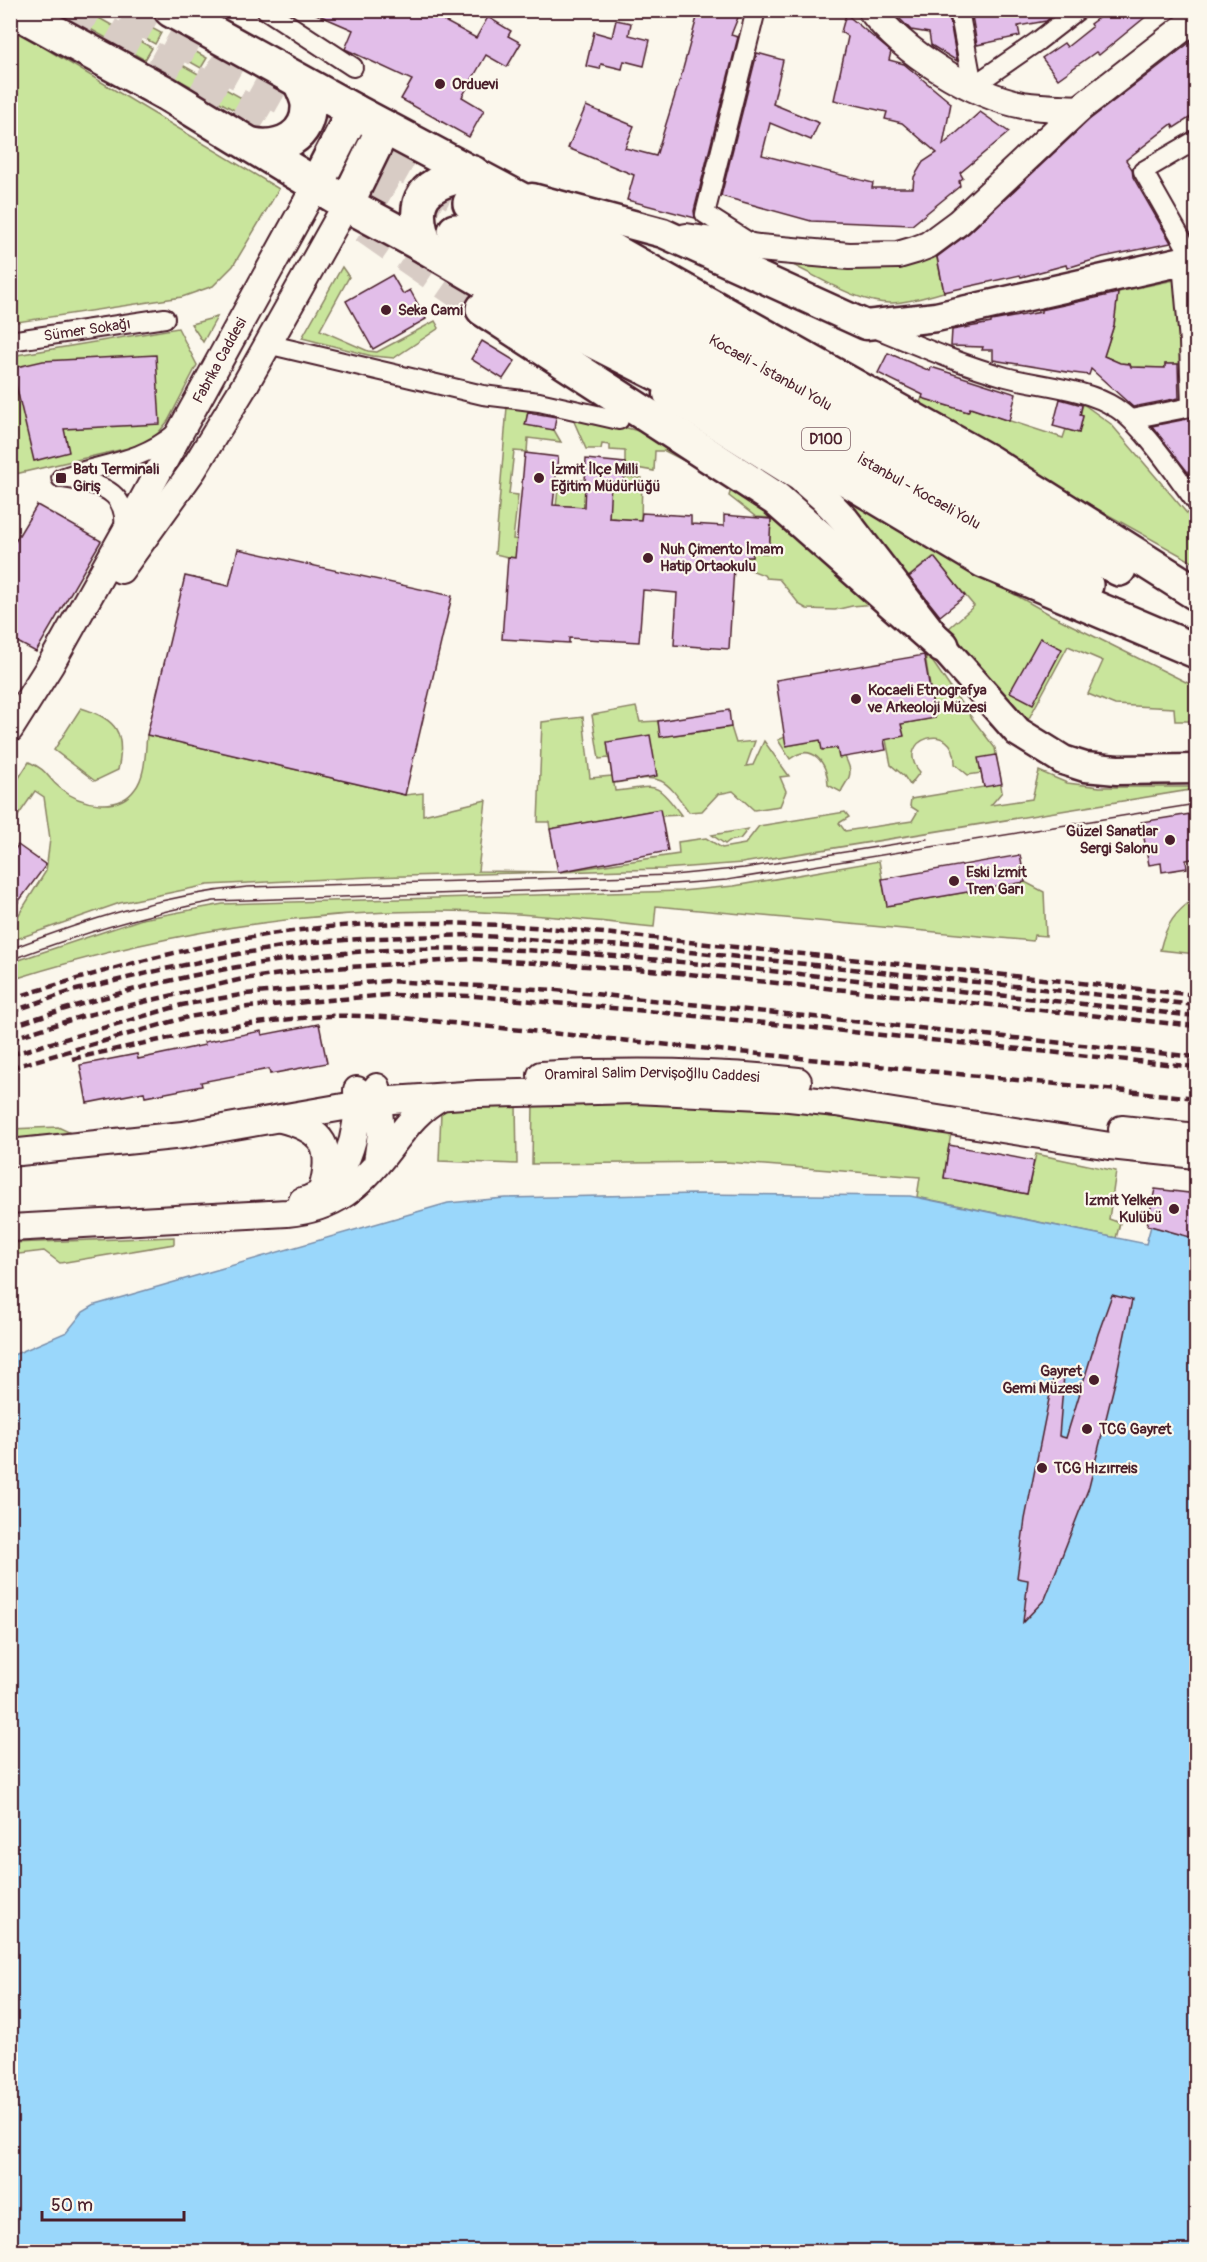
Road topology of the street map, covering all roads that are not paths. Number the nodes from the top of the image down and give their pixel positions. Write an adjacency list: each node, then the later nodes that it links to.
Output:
1 (14, 10): 16 (highway)
2 (171, 10): 10 (highway)
3 (266, 10): 9 (street)
4 (756, 10): 23 (street)
5 (871, 10): 11 (main road)
6 (959, 10): 11 (street)
7 (1078, 10): 11 (street)
8 (1197, 18): 12 (main road)
9 (353, 68)
10 (300, 82): 13 (highway); 16 (highway)
11 (973, 86): 12 (main road)
12 (1079, 109): 23 (main road)
13 (354, 111): 14 (highway); 17 (highway)
14 (384, 127): 19 (highway); 20 (highway)
15 (1197, 140): 24 (street)
16 (253, 145): 17 (highway)
17 (316, 185): 20 (highway); 34 (main road, Fabrika Caddesi)
18 (507, 192): 19 (highway); 21 (main road); 35 (highway)
19 (466, 202): 22 (highway); 40 (highway, Kocaeli - İstanbul Yolu / D100); 42 (highway, İstanbul - Kocaeli Yolu / D100)
20 (347, 203): 22 (highway); 30 (main road)
21 (663, 233): 23 (main road); 28 (main road)
22 (426, 247): 26 (highway)
23 (759, 248)
24 (1190, 260): 28 (main road); 31 (street)
25 (483, 309): 41 (highway)
26 (542, 315): 41 (main road); 42 (highway)
27 (165, 318): 29 (street, Sümer Sokağı)
28 (866, 325): 32 (street)
29 (10, 341)
30 (267, 344): 33 (street); 43 (main road)
31 (1194, 407): 32 (street)
32 (1131, 419): 36 (street)
33 (619, 420)
34 (180, 430): 37 (main road, Fabrika Caddesi); 37 (street)
35 (989, 462): 38 (main road); 39 (highway)
36 (1197, 502)
37 (124, 534): 43 (main road, Fabrika Caddesi)
38 (1197, 576)
39 (1197, 593)
40 (1197, 613)
41 (942, 646): 45 (main road)
42 (1197, 649)
43 (51, 664): 44 (main road)
44 (10, 729)
45 (1197, 768)
46 (368, 1095): 47 (main road, Oramiral Salim Dervişoğllu Caddesi); 48 (main road); 49 (main road, Oramiral Salim Dervişoğllu Caddesi); 50 (main road, Oramiral Salim Dervişoğllu Caddesi); 53 (main road); 54 (main road)
47 (441, 1097): 52 (main road, Oramiral Salim Dervişoğllu Caddesi); 53 (main road)
48 (281, 1119): 50 (main road); 54 (main road)
49 (1197, 1137)
50 (73, 1146): 51 (main road)
51 (10, 1153)
52 (1197, 1155)
53 (377, 1162): 55 (main road)
54 (322, 1191): 55 (main road)
55 (242, 1215): 56 (main road)
56 (10, 1228)

